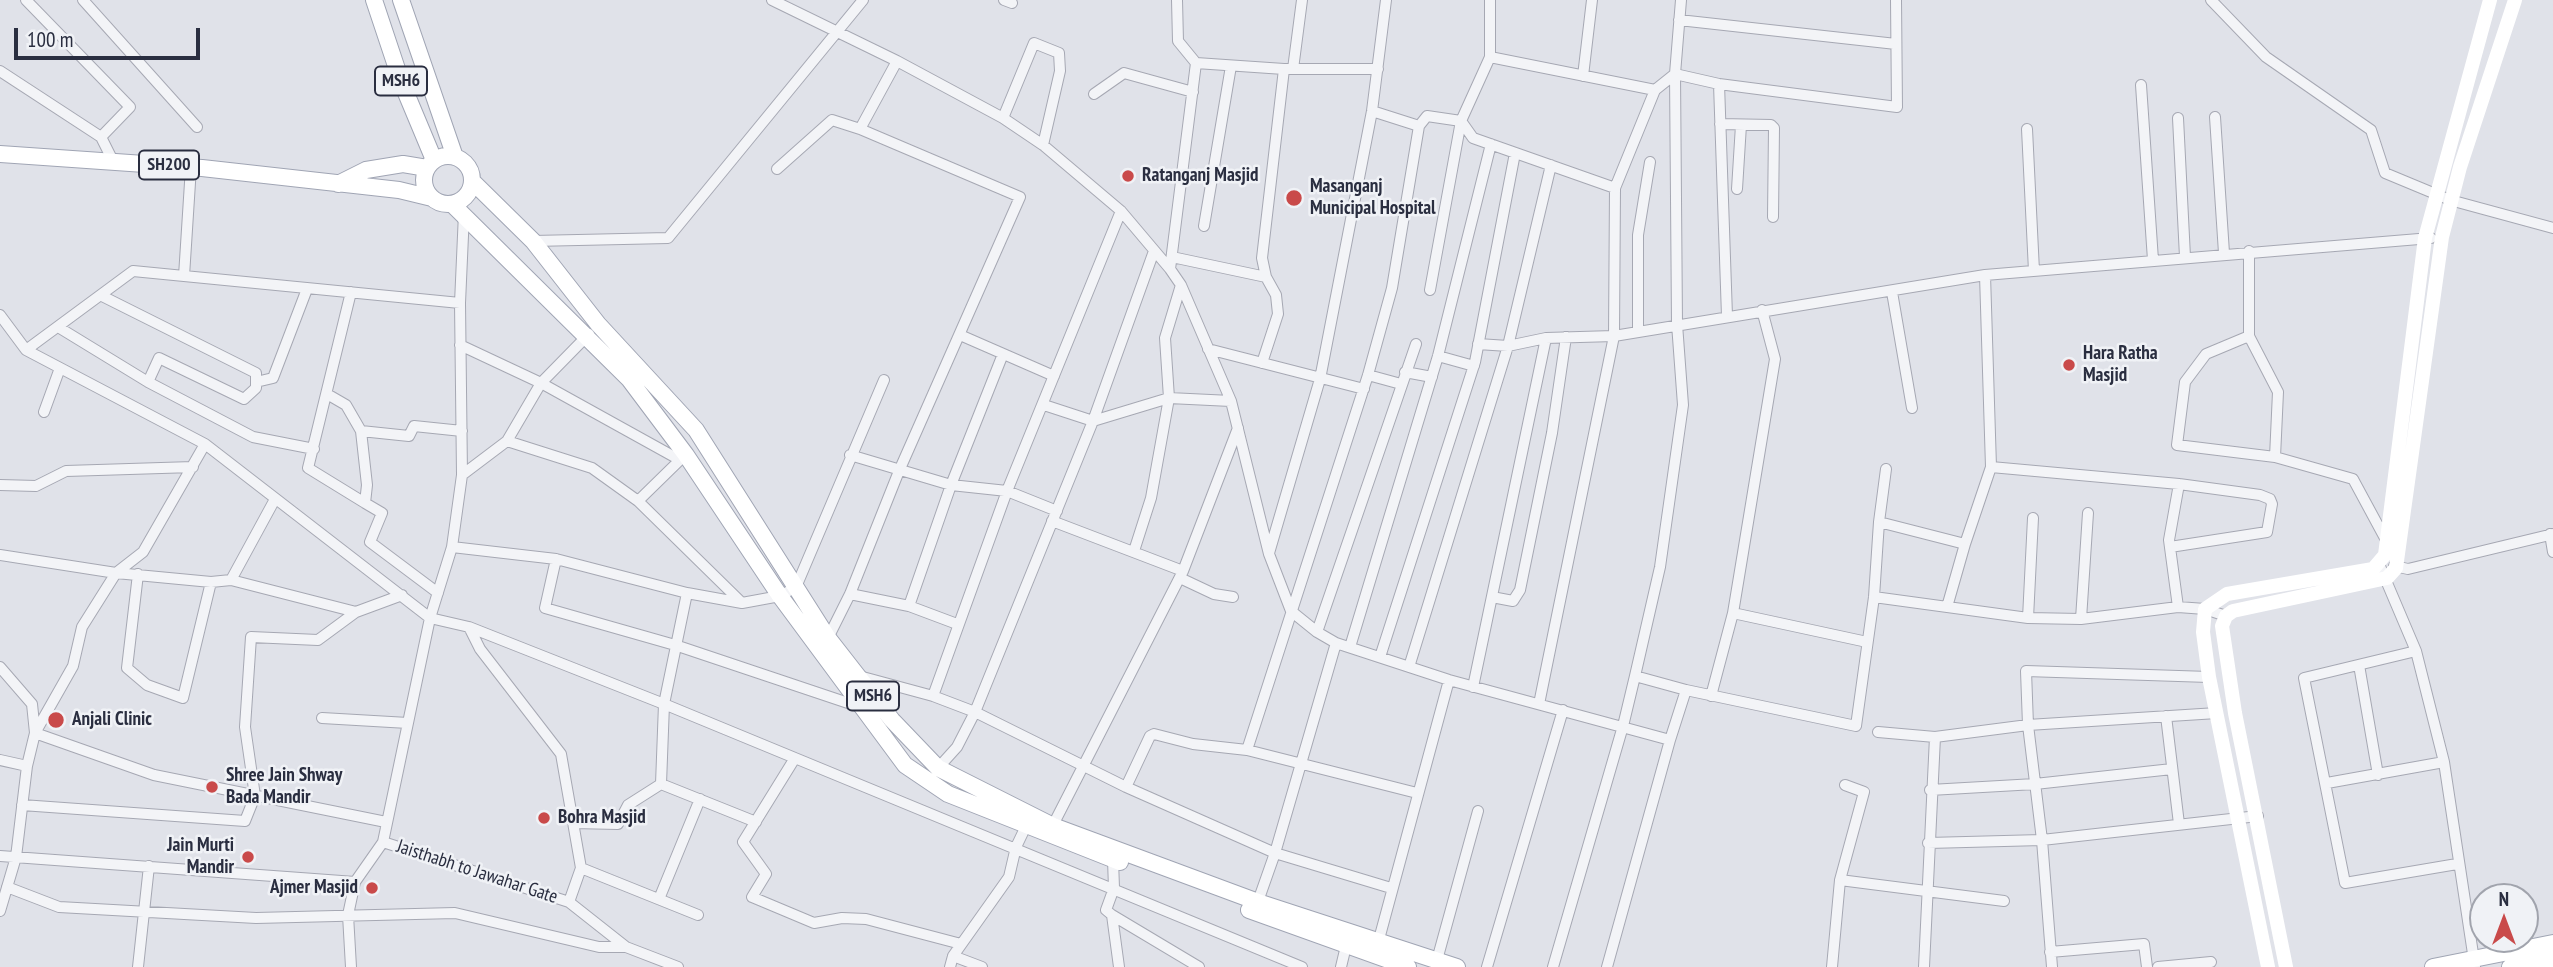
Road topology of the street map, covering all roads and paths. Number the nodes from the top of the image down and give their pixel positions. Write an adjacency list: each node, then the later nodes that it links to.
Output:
1 (26, 0): 45 (street)
2 (83, 0): 42 (street)
3 (374, 0): 53 (main road, MSH6)
4 (401, 0): 50 (main road, MSH6)
5 (863, 0): 18 (street)
6 (1302, 0): 24 (street)
7 (1386, 0): 25 (street)
8 (1490, 0): 20 (street)
9 (1592, 0): 28 (street)
10 (1681, 0): 17 (street)
11 (1896, 0): 19 (street)
12 (2211, 0): 61 (street)
13 (2490, 0): 61 (street)
14 (2515, 0): 61 (street)
15 (774, 1): 18 (street)
16 (1174, 1): 22 (street)
17 (1679, 20): 19 (street); 27 (street)
18 (837, 34): 21 (street); 70 (street)
19 (1896, 44): 29 (street)
20 (1490, 57): 28 (street); 38 (street)
21 (897, 61): 36 (street); 43 (street)
22 (1196, 63): 23 (street); 32 (street)
23 (1231, 66): 24 (street); 66 (street)
24 (1288, 69): 25 (street); 81 (street)
25 (1378, 69): 34 (street)
26 (0, 71): 45 (street)
27 (1675, 74): 29 (street); 31 (street); 92 (street)
28 (1583, 76): 31 (street)
29 (1719, 84): 39 (street)
30 (2141, 85): 76 (street)
31 (1655, 90): 59 (street)
32 (1193, 92): 33 (street); 74 (street)
33 (1094, 94)
34 (1372, 111): 41 (street); 116 (street)
35 (2215, 117): 73 (street)
36 (1003, 118): 47 (street); 47 (street)
37 (2178, 118): 75 (street)
38 (1461, 121): 41 (street); 46 (street); 84 (street)
39 (1720, 124): 40 (street); 91 (street)
40 (1741, 125): 60 (street); 65 (street)
41 (1419, 126): 113 (street)
42 (197, 127)
43 (860, 130): 56 (street); 96 (street)
44 (2026, 130): 78 (street)
45 (101, 137): 51 (street)
46 (1491, 144): 48 (street); 108 (street)
47 (1043, 145): 64 (street)
48 (1515, 153): 54 (street); 102 (street)
49 (0, 154): 51 (main road, SH200)
50 (455, 157): 53 (main road); 57 (main road)
51 (113, 161): 55 (main road, SH200)
52 (1650, 162): 95 (street)
53 (430, 164): 58 (main road); 62 (main road)
54 (1550, 165): 59 (street); 104 (street)
55 (191, 167): 58 (main road, SH200); 80 (street)
56 (777, 169)
57 (472, 181): 63 (main road); 70 (main road, MSH6)
58 (338, 184): 62 (main road, SH200)
59 (1615, 188): 97 (street)
60 (1737, 189)
61 (2443, 197): 67 (street); 68 (street); 69 (street)
62 (432, 198): 63 (main road)
63 (458, 208): 88 (street); 94 (main road, MSH6)
64 (1121, 211): 71 (street); 114 (street)
65 (1773, 217)
66 (1205, 226)
67 (2553, 228)
68 (2442, 237): 69 (street); 162 (street)
69 (2425, 238): 72 (street); 162 (street)
70 (533, 241): 94 (main road, MSH6)
71 (1154, 251): 77 (street); 129 (street)
72 (2249, 251): 73 (street); 98 (street)
73 (2224, 253): 75 (street)
74 (1172, 257): 77 (street); 81 (street)
75 (2185, 257): 76 (street)
76 (2153, 260): 78 (street)
77 (1170, 269): 82 (street)
78 (2034, 271): 79 (street)
79 (1985, 275): 86 (street); 140 (street)
80 (184, 276): 83 (street); 87 (street)
81 (1266, 277): 109 (street)
82 (1181, 285): 105 (street); 124 (street)
83 (307, 289): 85 (street); 119 (street)
84 (1430, 290)
85 (351, 292): 88 (street); 123 (street)
86 (1892, 292): 89 (street); 127 (street)
87 (102, 296): 93 (street); 119 (street)
88 (460, 303): 103 (street)
89 (1762, 310): 91 (street); 188 (street)
90 (0, 315): 106 (street)
91 (1727, 316): 92 (street)
92 (1677, 324): 95 (street); 207 (street)
93 (58, 327): 106 (street); 118 (street)
94 (593, 330): 120 (street); 137 (main road, MSH6); 172 (main road, MSH6)
95 (1638, 331): 97 (street)
96 (960, 335): 107 (street); 142 (street)
97 (1614, 336): 99 (street); 215 (street)
98 (2249, 336): 138 (street); 138 (street)
99 (1566, 337): 100 (street); 179 (street)
100 (1546, 338): 104 (street); 179 (street)
101 (1416, 344): 112 (street)
102 (1478, 344): 104 (street); 110 (street)
103 (460, 345): 120 (street); 132 (street)
104 (1508, 346): 205 (street)
105 (1208, 349): 109 (street); 125 (street)
106 (26, 350): 111 (street)
107 (1003, 354): 114 (street); 146 (street)
108 (1438, 356): 110 (street); 115 (street)
109 (1262, 363): 116 (street)
110 (1474, 366): 202 (street)
111 (60, 368): 128 (street); 134 (street)
112 (1405, 372): 115 (street); 121 (street)
113 (1368, 375): 121 (street); 122 (street)
114 (1054, 376): 126 (street)
115 (1432, 377): 200 (street)
116 (1320, 379): 122 (street); 163 (street)
117 (884, 380): 136 (street)
118 (148, 382): 119 (street); 135 (street)
119 (256, 382)
120 (541, 383): 133 (street); 137 (street)
121 (1401, 384): 195 (street)
122 (1364, 389): 186 (street)
123 (327, 394): 131 (street); 135 (street)
124 (1170, 398): 125 (street); 129 (street); 160 (street)
125 (1231, 401): 130 (street)
126 (1044, 405): 129 (street); 147 (street)
127 (1912, 408)
128 (44, 412)
129 (1093, 421): 151 (street)
130 (1238, 427): 163 (street); 169 (street)
131 (360, 431): 132 (street); 150 (street)
132 (462, 431): 143 (street)
133 (507, 441): 143 (street); 149 (street)
134 (205, 444): 139 (street); 148 (street)
135 (314, 449): 150 (street)
136 (850, 455): 142 (street); 172 (street)
137 (683, 457): 149 (street); 177 (main road, MSH6)
138 (2275, 457): 162 (street)
139 (193, 467): 145 (street); 166 (street)
140 (1991, 467): 144 (street); 157 (street)
141 (1886, 469): 155 (street)
142 (899, 471): 146 (street); 175 (street)
143 (462, 475): 158 (street)
144 (2179, 484): 159 (street); 159 (street)
145 (0, 485)
146 (951, 485): 147 (street); 182 (street)
147 (1007, 491): 151 (street); 193 (street)
148 (274, 500): 170 (street); 176 (street)
149 (638, 500): 181 (street)
150 (365, 503): 173 (street)
151 (1057, 511): 154 (street)
152 (2088, 513): 192 (street)
153 (2033, 518): 191 (street)
154 (1052, 521): 160 (street); 218 (street)
155 (1879, 522): 157 (street); 180 (street)
156 (2551, 534): 161 (street); 167 (street)
157 (1965, 544): 183 (street)
158 (452, 547): 165 (street); 173 (street)
159 (2170, 547): 184 (street)
160 (1135, 551): 169 (street)
161 (2553, 552)
162 (2387, 553): 167 (street); 167 (street); 185 (street)
163 (1269, 554): 186 (street)
164 (0, 555): 166 (street)
165 (556, 559): 174 (street); 199 (street)
166 (116, 573): 168 (street); 226 (street)
167 (2392, 573): 189 (street); 201 (street)
168 (138, 574): 171 (street); 171 (street)
169 (1181, 575): 178 (street); 234 (street)
170 (231, 580): 171 (street); 187 (street)
171 (211, 582)
172 (796, 587): 177 (street); 196 (main road, MSH6)
173 (438, 593): 190 (street)
174 (687, 593): 181 (street); 199 (street)
175 (850, 594): 182 (street); 196 (street)
176 (401, 596): 187 (street); 190 (street)
177 (780, 596): 181 (street); 216 (main road, MSH6)
178 (1233, 597)
179 (1492, 597): 210 (street)
180 (1874, 597): 183 (street); 197 (street)
181 (742, 603)
182 (909, 606): 193 (street)
183 (1947, 607): 191 (street)
184 (2178, 607): 185 (street); 192 (street)
185 (2206, 610): 189 (street); 208 (street)
186 (1291, 611): 195 (street); 229 (street)
187 (356, 612): 246 (street)
188 (1733, 613): 197 (street); 212 (street)
189 (2226, 616): 250 (street)
190 (430, 618): 194 (street); 222 (street)
191 (2028, 618): 192 (street)
192 (2081, 619)
193 (957, 624): 213 (street)
194 (469, 627): 214 (street); 255 (street)
195 (1317, 632): 198 (street)
196 (828, 638): 206 (main road, MSH6)
197 (1867, 642): 212 (street)
198 (1336, 643): 200 (street); 233 (street)
199 (675, 645): 214 (street); 216 (street)
200 (1350, 647): 202 (street)
201 (2416, 651): 203 (street); 232 (street)
202 (1380, 657): 205 (street)
203 (2359, 665): 238 (street); 239 (street)
204 (0, 667): 226 (street)
205 (1409, 667): 209 (street)
206 (858, 675): 213 (street); 236 (main road, MSH6)
207 (1635, 676): 211 (street); 224 (street)
208 (2209, 677): 219 (street); 223 (street)
209 (1449, 680): 210 (street); 245 (street)
210 (1473, 687): 215 (street)
211 (1686, 690): 212 (street); 228 (street)
212 (1711, 695)
213 (933, 696): 218 (street)
214 (664, 704): 230 (street); 240 (street)
215 (1539, 704): 217 (street)
216 (863, 708): 254 (main road, MSH6)
217 (1563, 710): 224 (street); 306 (street)
218 (975, 712): 234 (street); 236 (street)
219 (2217, 713): 220 (street); 251 (street)
220 (2166, 716): 223 (street); 237 (street)
221 (322, 718): 222 (street)
222 (408, 723): 253 (street)
223 (2028, 725): 227 (street); 241 (street)
224 (1623, 726): 228 (street); 307 (street)
225 (1878, 732): 227 (street)
226 (35, 733): 235 (street); 246 (street)
227 (1935, 737): 244 (street)
228 (1670, 740): 308 (street)
229 (1247, 750): 233 (street); 243 (street)
230 (795, 758): 252 (street); 261 (street)
231 (0, 760): 235 (street)
232 (2444, 762): 238 (street); 266 (street)
233 (1301, 764): 245 (street); 262 (street)
234 (1085, 765): 243 (street); 257 (street)
235 (27, 766): 248 (street)
236 (938, 768): 254 (main road, MSH6)
237 (2172, 769): 241 (street); 256 (street)
238 (2378, 775): 239 (street)
239 (2327, 783): 266 (street)
240 (661, 784): 247 (street); 255 (street)
241 (2035, 784): 244 (street); 258 (street)
242 (1845, 785): 269 (street)
243 (1126, 787): 262 (street)
244 (1930, 790): 260 (street)
245 (1417, 793): 273 (street)
246 (256, 796): 248 (street); 253 (street)
247 (700, 799): 252 (street); 275 (street)
248 (22, 805): 264 (street)
249 (1478, 811): 292 (street)
250 (2258, 816): 251 (street); 315 (street)
251 (2239, 817): 256 (street); 314 (street)
252 (756, 821): 285 (street)
253 (386, 822): 259 (street)
254 (1028, 822): 257 (main road, MSH6); 261 (street)
255 (573, 823): 268 (street)
256 (2179, 824): 258 (street)
257 (1050, 831): 265 (main road, MSH6); 278 (main road, MSH6)
258 (2042, 841): 260 (street); 288 (street)
259 (383, 842): 270 (street); 277 (street, Jaisthabh to Jawahar Gate)
260 (1928, 842): 274 (street)
261 (1016, 847): 272 (street); 285 (street)
262 (1275, 853): 273 (street); 278 (street)
263 (0, 856): 264 (street)
264 (16, 856): 267 (street); 271 (street)
265 (1113, 860): 272 (street); 278 (main road, MSH6)
266 (2457, 864): 294 (street)
267 (149, 866): 270 (street); 280 (street)
268 (581, 868): 275 (street); 277 (street)
269 (1840, 880): 274 (street); 309 (street)
270 (355, 882): 281 (street)
271 (7, 887): 279 (street); 280 (street)
272 (1114, 888): 283 (street); 302 (street)
273 (1391, 888): 289 (street)
274 (1927, 893): 276 (street); 310 (street)
275 (659, 899): 282 (street)
276 (2004, 901)
277 (569, 902): 287 (street, Jaisthabh to Jawahar Gate)
278 (1256, 906): 286 (main road, MSH6); 289 (main road, MSH6)
279 (0, 911)
280 (144, 912): 281 (street); 295 (street)
281 (348, 915): 287 (street); 296 (street)
282 (698, 915)
283 (1112, 915): 300 (street); 301 (street)
284 (2553, 943): 294 (main road)
285 (961, 944): 290 (street)
286 (1346, 946): 289 (main road, MSH6); 303 (street)
287 (626, 947): 297 (street, Jaisthabh to Jawahar Gate)
288 (2050, 952): 311 (street); 312 (street)
289 (1375, 955): 292 (main road, MSH6); 304 (main road, MSH6)
290 (953, 956): 298 (street); 299 (street)
291 (2553, 959): 317 (main road)
292 (1437, 960): 305 (main road, MSH6)
293 (2211, 962): 313 (street)
294 (2474, 963): 316 (main road)
295 (138, 967)
296 (351, 967)
297 (678, 967)
298 (950, 967)
299 (982, 967)
300 (1119, 967)
301 (1199, 967)
302 (1302, 967)
303 (1342, 967)
304 (1408, 967)
305 (1457, 967)
306 (1487, 967)
307 (1553, 967)
308 (1607, 967)
309 (1832, 967)
310 (1924, 967)
311 (2052, 967)
312 (2147, 967)
313 (2158, 967)
314 (2268, 967)
315 (2286, 967)
316 (2433, 967)
317 (2510, 967)

